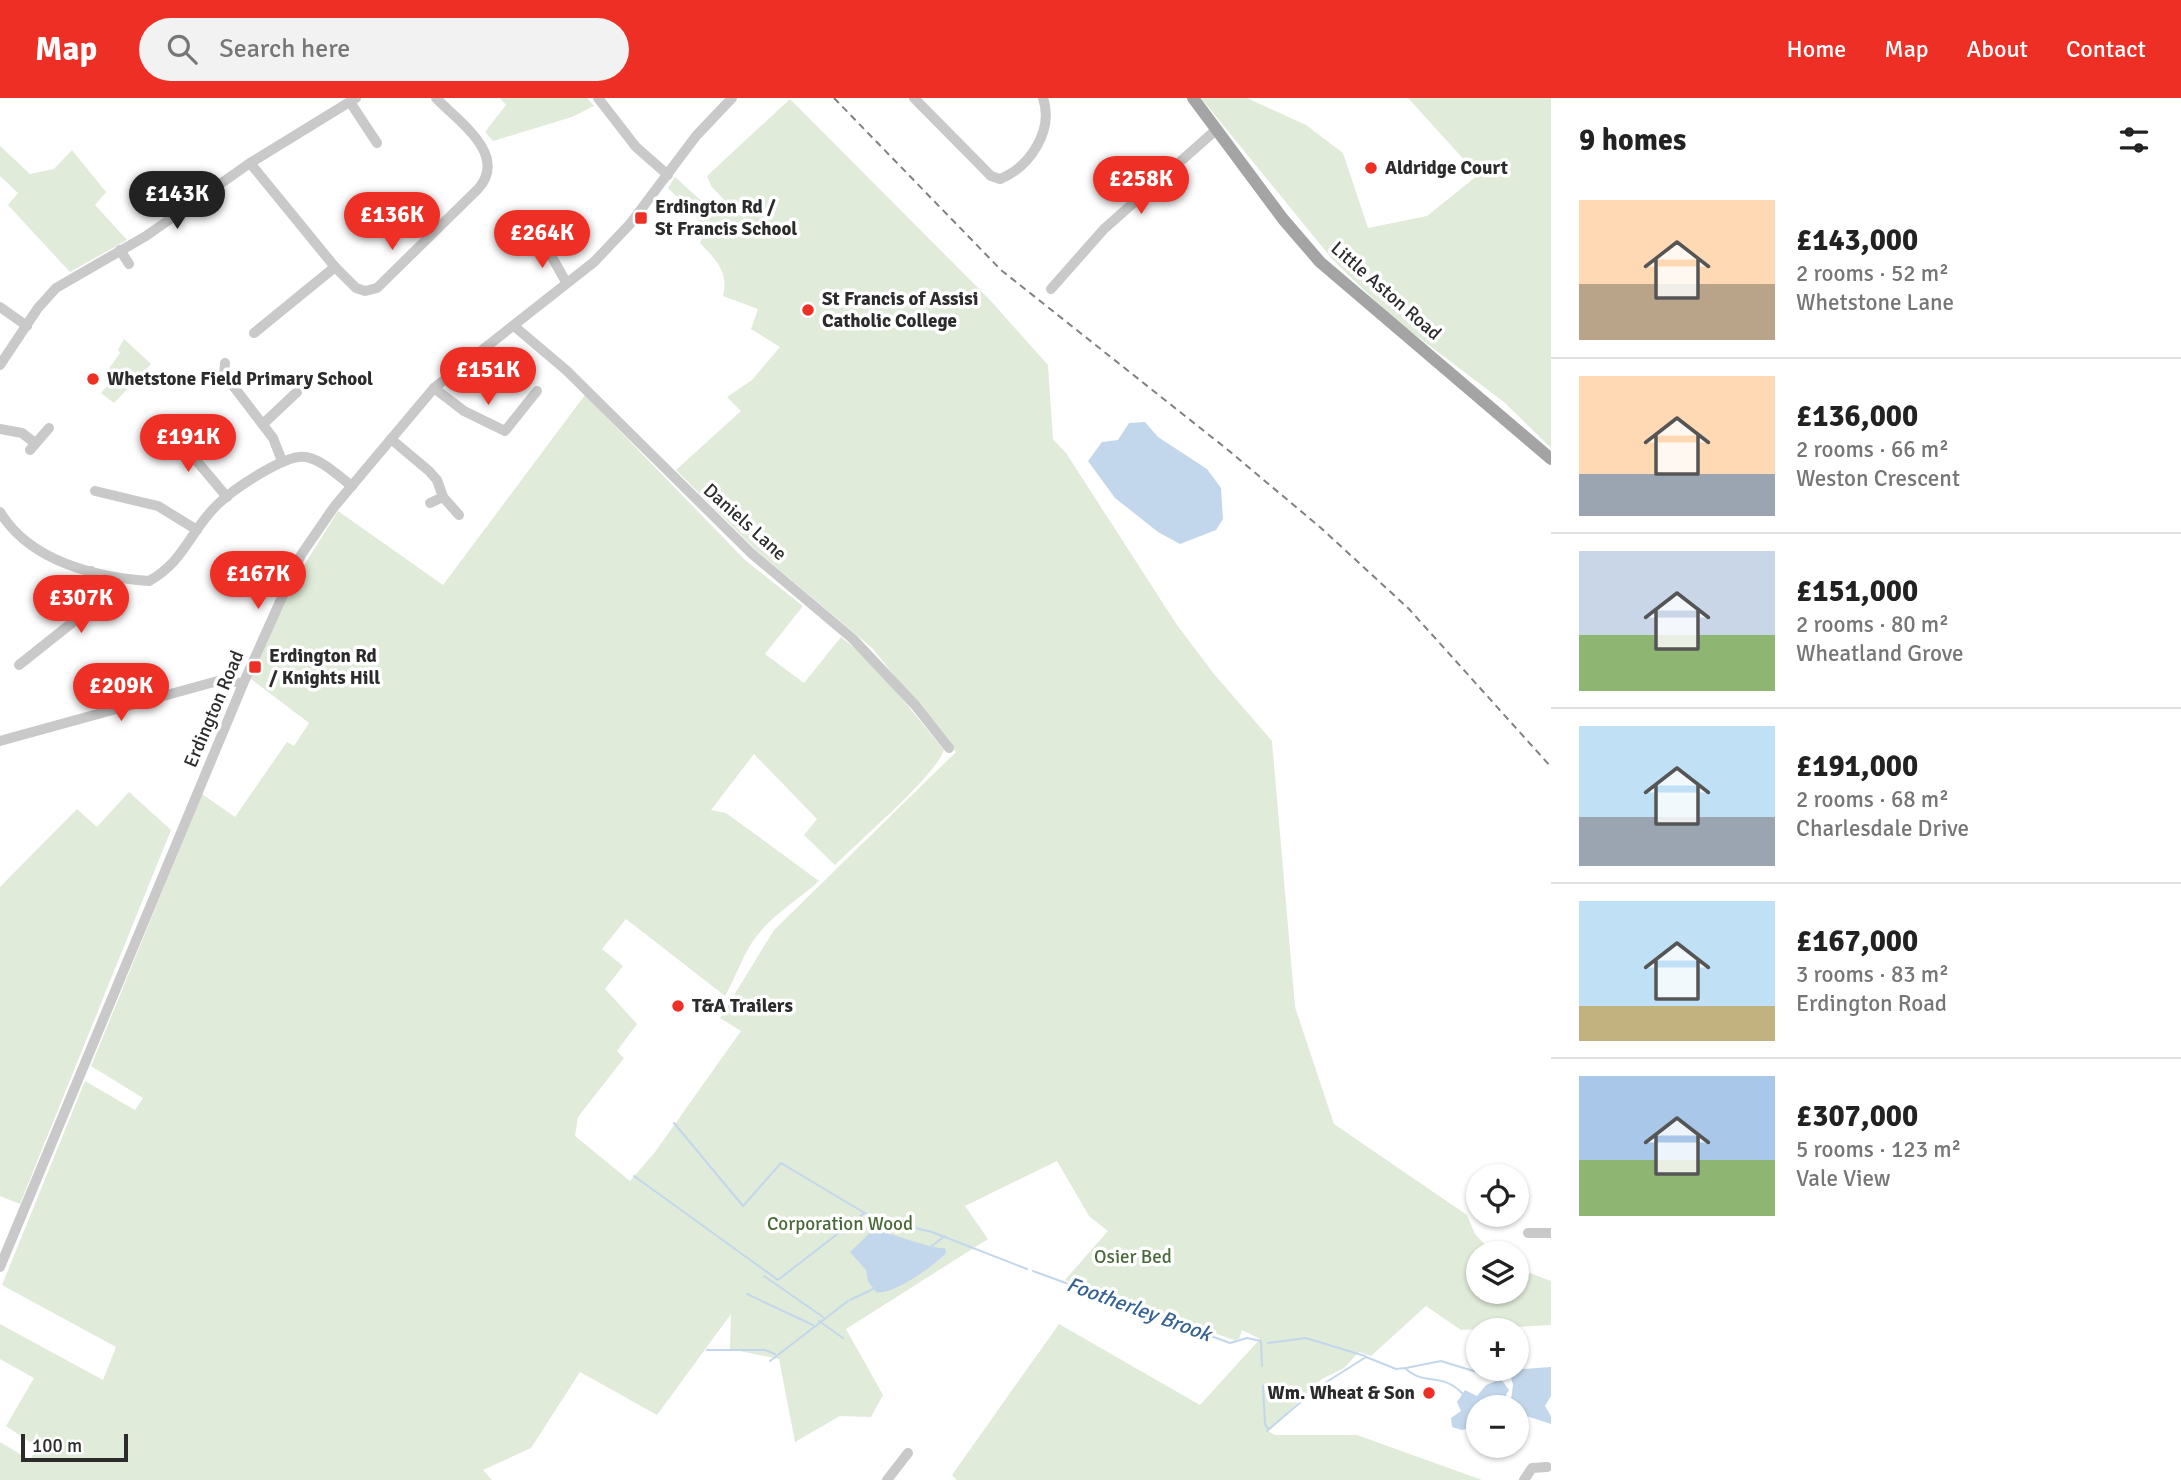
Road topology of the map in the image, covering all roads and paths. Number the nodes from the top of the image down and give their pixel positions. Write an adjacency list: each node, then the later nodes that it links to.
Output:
1 (436, 98): 15 (street)
2 (598, 98): 11 (street)
3 (732, 98): 11 (street, Erdington Road)
4 (914, 98): 5 (street)
5 (1044, 98)
6 (1193, 98): 8 (main road, Little Aston Road)
7 (353, 100): 9 (street); 10 (street)
8 (1217, 128): 17 (street); 34 (main road, Little Aston Road)
9 (372, 142)
10 (250, 163): 12 (street); 15 (street)
11 (668, 175): 16 (street, Erdington Road)
12 (120, 250): 14 (street); 19 (street)
13 (531, 251): 16 (street)
14 (129, 264)
15 (335, 267): 21 (street)
16 (566, 282): 20 (street, Erdington Road)
17 (1051, 289)
18 (0, 307): 19 (street)
19 (27, 326): 22 (street)
20 (514, 326): 24 (street, Erdington Road); 48 (street, Daniels Lane)
21 (254, 334)
22 (0, 365)
23 (222, 372): 29 (street)
24 (434, 388): 28 (street); 33 (street, Erdington Road)
25 (537, 391): 28 (street)
26 (297, 392): 29 (street)
27 (519, 394): 28 (street)
28 (529, 402)
29 (263, 424): 35 (street)
30 (156, 427): 38 (street)
31 (49, 428): 32 (street)
32 (0, 429)
33 (391, 439): 36 (street, Erdington Road); 39 (street)
34 (1551, 459)
35 (282, 461): 36 (street); 38 (street)
36 (352, 486): 46 (street, Erdington Road)
37 (94, 490): 43 (street)
38 (227, 497): 43 (street)
39 (443, 497): 40 (street); 42 (street)
40 (430, 503)
41 (0, 512): 44 (street)
42 (459, 514)
43 (197, 530): 44 (street)
44 (91, 571): 45 (street)
45 (19, 665)
46 (243, 684): 47 (street); 51 (street, Erdington Road)
47 (0, 741)
48 (949, 748)
49 (1528, 1233): 50 (street)
50 (1551, 1233)
51 (0, 1267)
52 (908, 1453): 54 (street)
53 (1547, 1467): 55 (street)
54 (887, 1480)
55 (1524, 1480)

